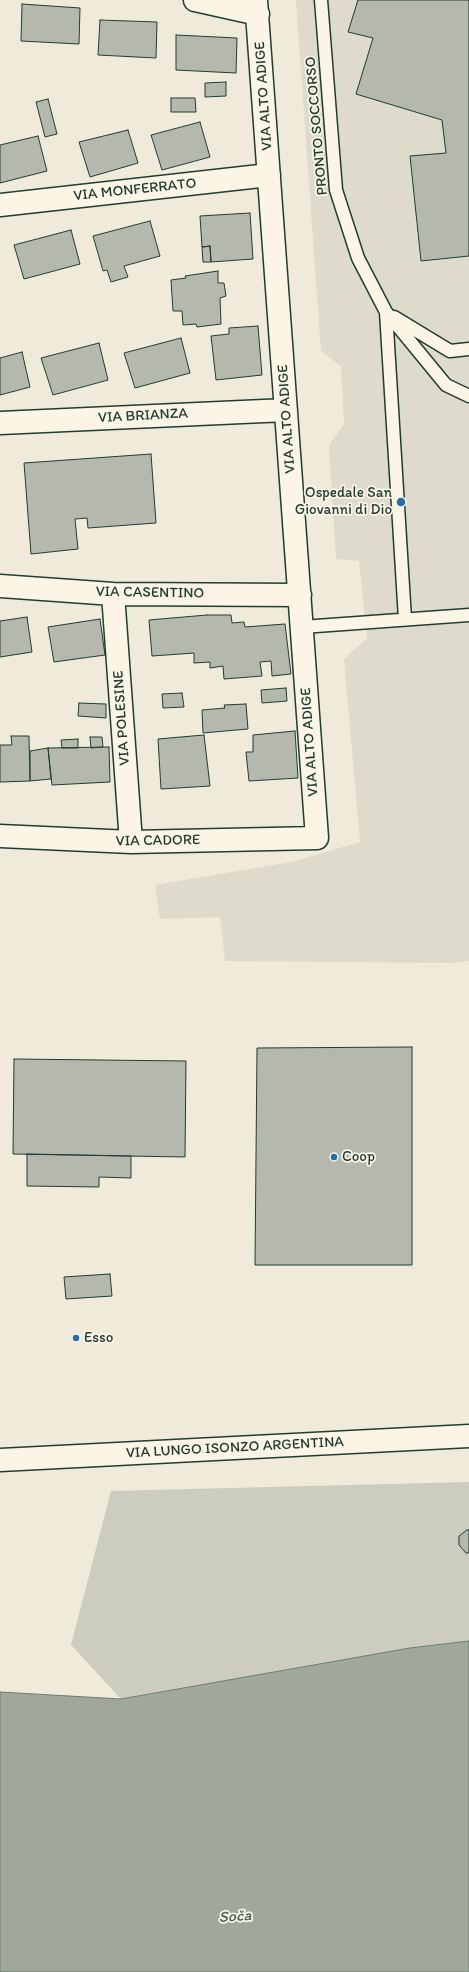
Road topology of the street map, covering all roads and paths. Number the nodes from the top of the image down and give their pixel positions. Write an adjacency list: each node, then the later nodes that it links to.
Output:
1 (195, 0): 3 (street)
2 (321, 0): 6 (lane, PRONTO SOCCORSO)
3 (257, 7): 4 (street, VIA ALTO ADIGE)
4 (269, 175): 5 (street, VIA MONFERRATO); 9 (street, VIA ALTO ADIGE)
5 (0, 205)
6 (386, 312): 7 (lane); 8 (lane, PRONTO SOCCORSO); 15 (lane)
7 (469, 348)
8 (469, 396)
9 (286, 410): 10 (street, VIA BRIANZA); 13 (street, VIA ALTO ADIGE)
10 (0, 423)
11 (0, 586): 12 (street, VIA CASENTINO)
12 (113, 594): 13 (street, VIA CASENTINO); 19 (street, VIA POLESINE)
13 (300, 594): 16 (street, VIA ALTO ADIGE)
14 (469, 615): 15 (lane)
15 (405, 620): 16 (lane)
16 (302, 627): 18 (street, VIA ALTO ADIGE)
17 (0, 836): 19 (street, VIA CADORE)
18 (317, 838): 19 (street, VIA CADORE)
19 (131, 842)
20 (469, 1436): 21 (street, VIA LUNGO ISONZO ARGENTINA)
21 (0, 1460)

